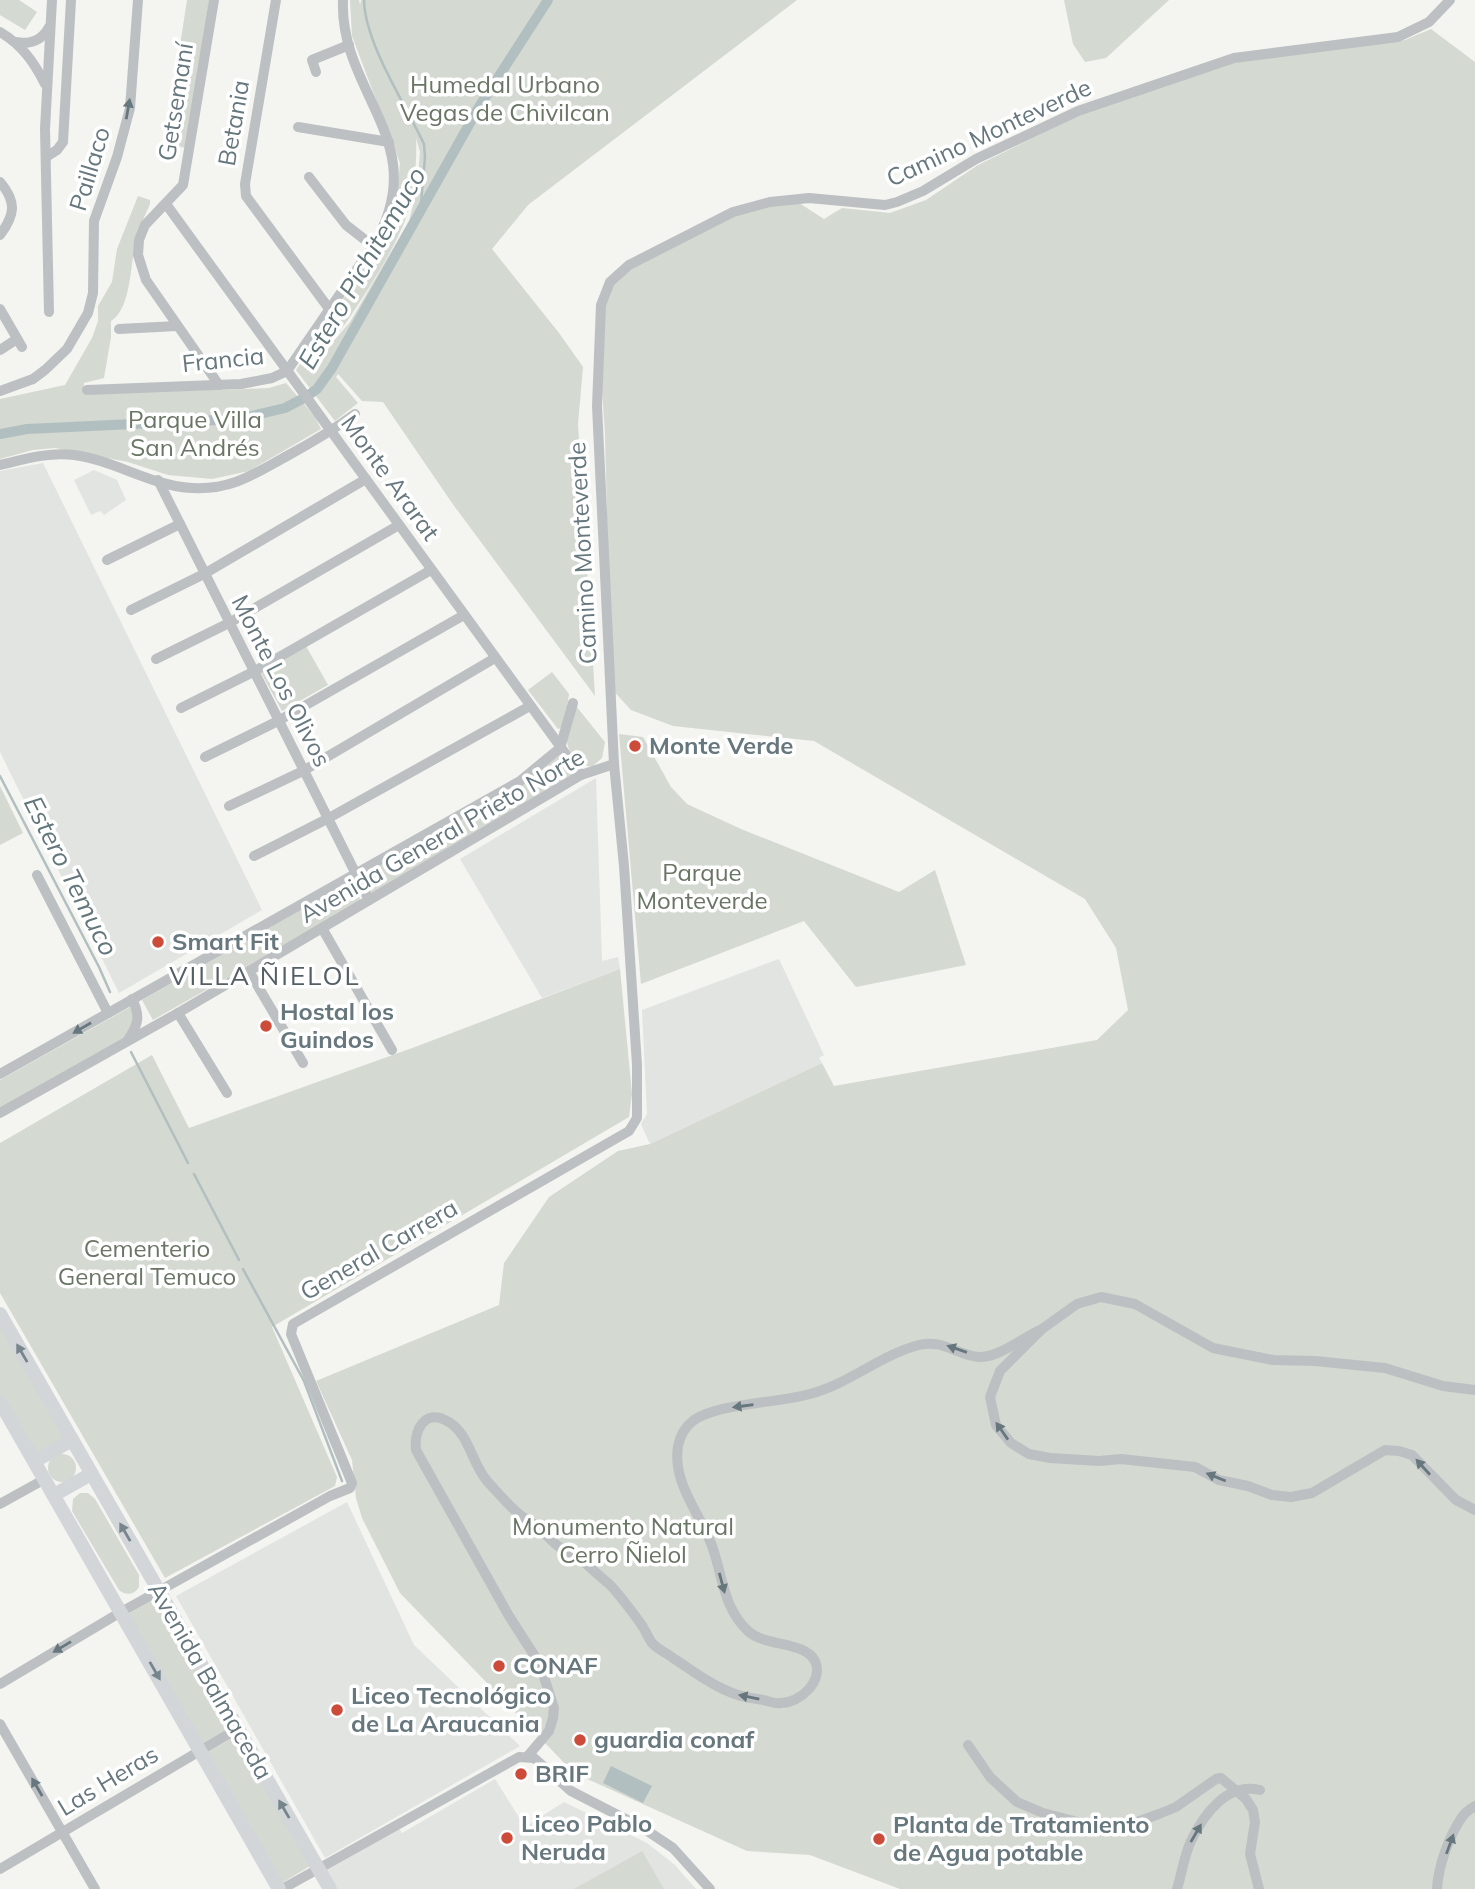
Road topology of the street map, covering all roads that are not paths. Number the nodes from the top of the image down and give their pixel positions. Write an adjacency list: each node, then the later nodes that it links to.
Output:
1 (52, 0): 8 (street)
2 (71, 0): 16 (street)
3 (138, 0): 31 (street, Paillaco, one-way to 3)
4 (214, 0): 19 (street, Getsemaní)
5 (276, 0): 23 (street, Betania)
6 (343, 0): 11 (street, Francia)
7 (1450, 0): 54 (street, Camino Monteverde)
8 (50, 27): 10 (street); 13 (street)
9 (0, 32): 10 (street)
10 (16, 42): 13 (street)
11 (349, 45): 12 (street); 15 (street, Francia)
12 (316, 72)
13 (47, 87): 16 (street)
14 (298, 127): 15 (street)
15 (389, 142): 21 (street, Francia)
16 (46, 158): 24 (street)
17 (309, 177): 21 (street)
18 (3, 186): 20 (street)
19 (166, 204): 25 (street, Getsemaní); 28 (street, Monte Ararat)
20 (0, 234)
21 (373, 246): 23 (street, Francia)
22 (0, 309): 27 (street)
23 (330, 310): 28 (street, Francia)
24 (49, 312)
25 (177, 326): 26 (street); 29 (street, Getsemaní)
26 (119, 329)
27 (0, 350)
28 (287, 372): 29 (street, Francia); 33 (street, Monte Ararat)
29 (219, 385): 30 (street, Francia)
30 (87, 390)
31 (0, 391)
32 (355, 414): 33 (street)
33 (331, 432): 35 (street, Monte Ararat); 36 (street)
34 (0, 465): 36 (street)
35 (366, 479): 38 (street, Monte Ararat); 41 (street)
36 (158, 480): 37 (street, Monte Los Olivos)
37 (180, 524): 39 (street); 41 (street, Monte Los Olivos)
38 (399, 525): 40 (street, Monte Ararat); 44 (street)
39 (107, 560)
40 (431, 570): 43 (street, Monte Ararat); 47 (street)
41 (205, 574): 42 (street); 44 (street, Monte Los Olivos)
42 (131, 610)
43 (464, 615): 45 (street, Monte Ararat); 51 (street)
44 (229, 623): 46 (street); 47 (street, Monte Los Olivos)
45 (495, 658): 49 (street, Monte Ararat); 55 (street)
46 (156, 659)
47 (253, 671): 50 (street); 51 (street, Monte Los Olivos)
48 (573, 703): 52 (street, Avenida General Prieto Norte)
49 (530, 706): 52 (street, Monte Ararat); 58 (street)
50 (181, 708)
51 (278, 722): 53 (street); 55 (street, Monte Los Olivos)
52 (560, 748): 56 (street, Monte Ararat); 60 (street, Avenida General Prieto Norte)
53 (205, 757)
54 (614, 764): 56 (street, Avenida General Prieto Norte); 85 (street, General Carrera)
55 (303, 771): 57 (street); 58 (street, Monte Los Olivos)
56 (581, 775): 62 (street, Avenida General Prieto Norte)
57 (229, 806)
58 (327, 820): 59 (street); 60 (street, Monte Los Olivos)
59 (254, 856)
60 (354, 873): 62 (street, Monte Los Olivos); 65 (street, Avenida General Prieto Norte)
61 (37, 875): 66 (street)
62 (369, 900): 63 (street, Avenida General Prieto Norte)
63 (322, 928): 64 (street, Avenida General Prieto Norte); 69 (street)
64 (249, 971): 67 (street, Avenida General Prieto Norte); 70 (street)
65 (132, 999): 66 (street, Avenida General Prieto Norte); 68 (street)
66 (107, 1013): 71 (street, Avenida General Prieto Norte, one-way to 71)
67 (178, 1013): 68 (street, Avenida General Prieto Norte); 72 (street)
68 (126, 1043): 73 (street, Avenida General Prieto Norte)
69 (391, 1049)
70 (303, 1063)
71 (0, 1074)
72 (227, 1093)
73 (0, 1113)
74 (0, 1314): 78 (main road, Avenida Balmaceda, one-way to 74)
75 (1042, 1329): 76 (street); 84 (street, one-way to 75); 92 (street, one-way to 92)
76 (1475, 1390)
77 (0, 1402): 79 (main road, Avenida Balmaceda)
78 (72, 1440): 79 (main road); 80 (main road, Avenida Balmaceda)
79 (35, 1461): 81 (main road, Avenida Balmaceda)
80 (91, 1474): 82 (main road); 85 (main road, Avenida Balmaceda, one-way to 80)
81 (45, 1479): 82 (main road, Avenida Balmaceda); 83 (street)
82 (54, 1495): 86 (main road, Avenida Balmaceda)
83 (0, 1504)
84 (1475, 1510)
85 (159, 1591): 86 (street, General Carrera); 89 (main road, Avenida Balmaceda)
86 (121, 1612): 87 (street, General Carrera, one-way to 87); 91 (main road, Avenida Balmaceda, one-way to 91)
87 (0, 1684)
88 (0, 1724): 96 (street, one-way to 88)
89 (237, 1729): 91 (street, Las Heras); 98 (main road, Avenida Balmaceda, one-way to 89)
90 (968, 1745): 93 (street)
91 (200, 1750): 96 (street, Las Heras); 100 (main road, Avenida Balmaceda)
92 (527, 1757): 98 (street); 102 (street)
93 (1236, 1790): 94 (street); 103 (street, one-way to 93); 104 (street)
94 (1260, 1790)
95 (1475, 1806): 105 (street, one-way to 95)
96 (63, 1832): 97 (street, Las Heras); 99 (street)
97 (0, 1868)
98 (318, 1868): 100 (street); 101 (main road, Avenida Balmaceda)
99 (95, 1889)
100 (280, 1889)
101 (330, 1889)
102 (710, 1889)
103 (1177, 1889)
104 (1259, 1889)
105 (1437, 1889)

